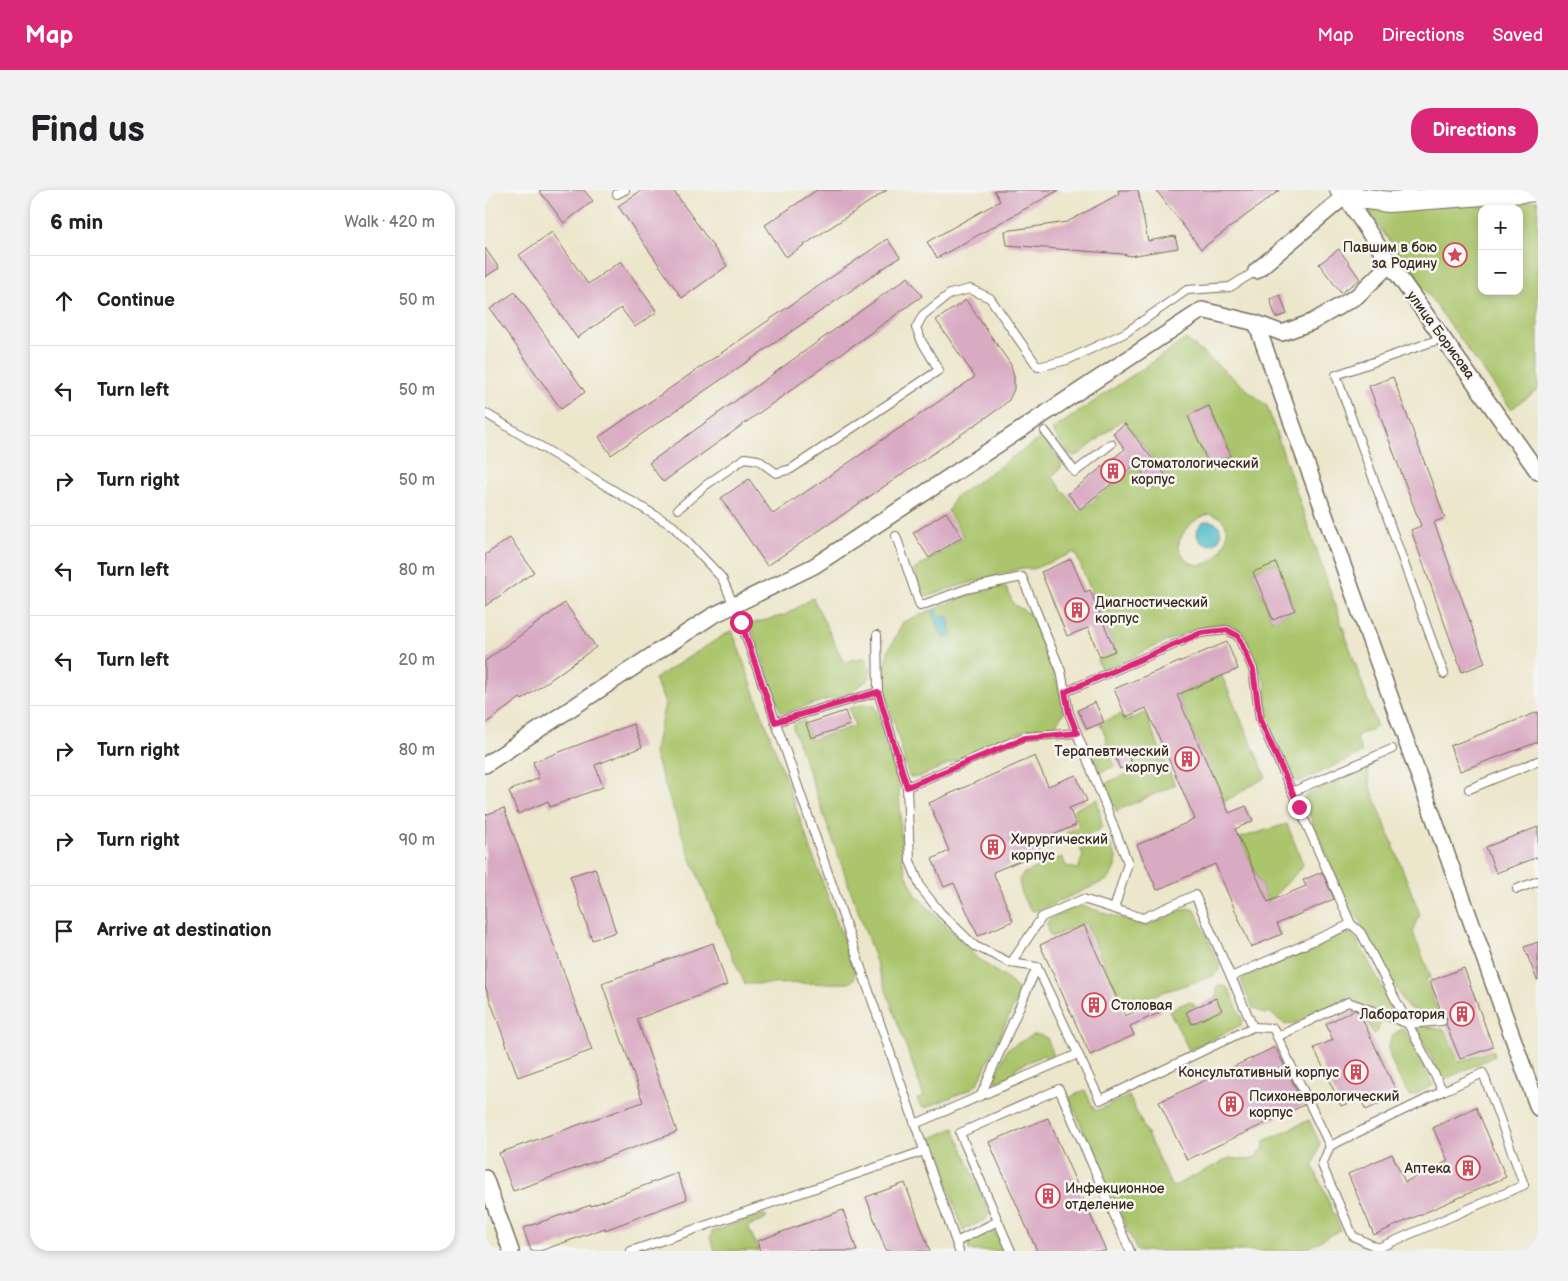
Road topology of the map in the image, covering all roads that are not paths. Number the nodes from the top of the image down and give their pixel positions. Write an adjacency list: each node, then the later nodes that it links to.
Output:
1 (625, 190): 4 (lane)
2 (1538, 191): 3 (street)
3 (1343, 193): 5 (street, улица Борисова); 6 (street)
4 (617, 194)
5 (1390, 264): 7 (street); 8 (street, улица Борисова)
6 (1255, 271): 13 (lane)
7 (1256, 323): 15 (street); 42 (street)
8 (1443, 338): 12 (street, улица Борисова); 17 (lane)
9 (485, 413): 15 (lane)
10 (1045, 431): 11 (lane)
11 (1111, 444)
12 (1538, 472)
13 (678, 509)
14 (896, 536): 19 (lane)
15 (734, 605): 20 (lane); 24 (street)
16 (877, 635): 18 (lane)
17 (1444, 674)
18 (878, 692): 20 (lane); 25 (lane)
19 (1065, 692): 21 (lane); 27 (lane)
20 (775, 722): 43 (lane)
21 (1077, 733): 25 (lane); 30 (lane)
22 (1392, 749): 27 (lane)
23 (1538, 762): 26 (lane)
24 (485, 765)
25 (907, 787): 32 (lane)
26 (1469, 788)
27 (1292, 792): 31 (lane)
28 (1538, 881): 29 (lane)
29 (1517, 889)
30 (1114, 909): 32 (lane); 34 (lane)
31 (1351, 924): 34 (lane); 36 (lane)
32 (1011, 963): 33 (lane)
33 (1037, 967): 39 (lane); 41 (lane)
34 (1231, 976): 37 (lane)
35 (1442, 1022): 36 (lane)
36 (1409, 1024): 38 (lane); 40 (lane)
37 (1253, 1028): 38 (lane); 39 (lane)
38 (1277, 1037): 44 (lane)
39 (1078, 1054): 41 (lane)
40 (1443, 1091): 44 (lane); 44 (lane)
41 (981, 1095): 43 (lane)
42 (1538, 1108)
43 (915, 1124): 45 (lane)
44 (1330, 1146)
45 (924, 1151): 48 (lane); 50 (lane)
46 (485, 1178): 49 (street)
47 (998, 1222): 48 (lane); 52 (lane); 53 (lane)
48 (956, 1242): 51 (lane)
49 (511, 1251)
50 (631, 1251)
51 (959, 1251)
52 (1011, 1251)
53 (1130, 1251)

